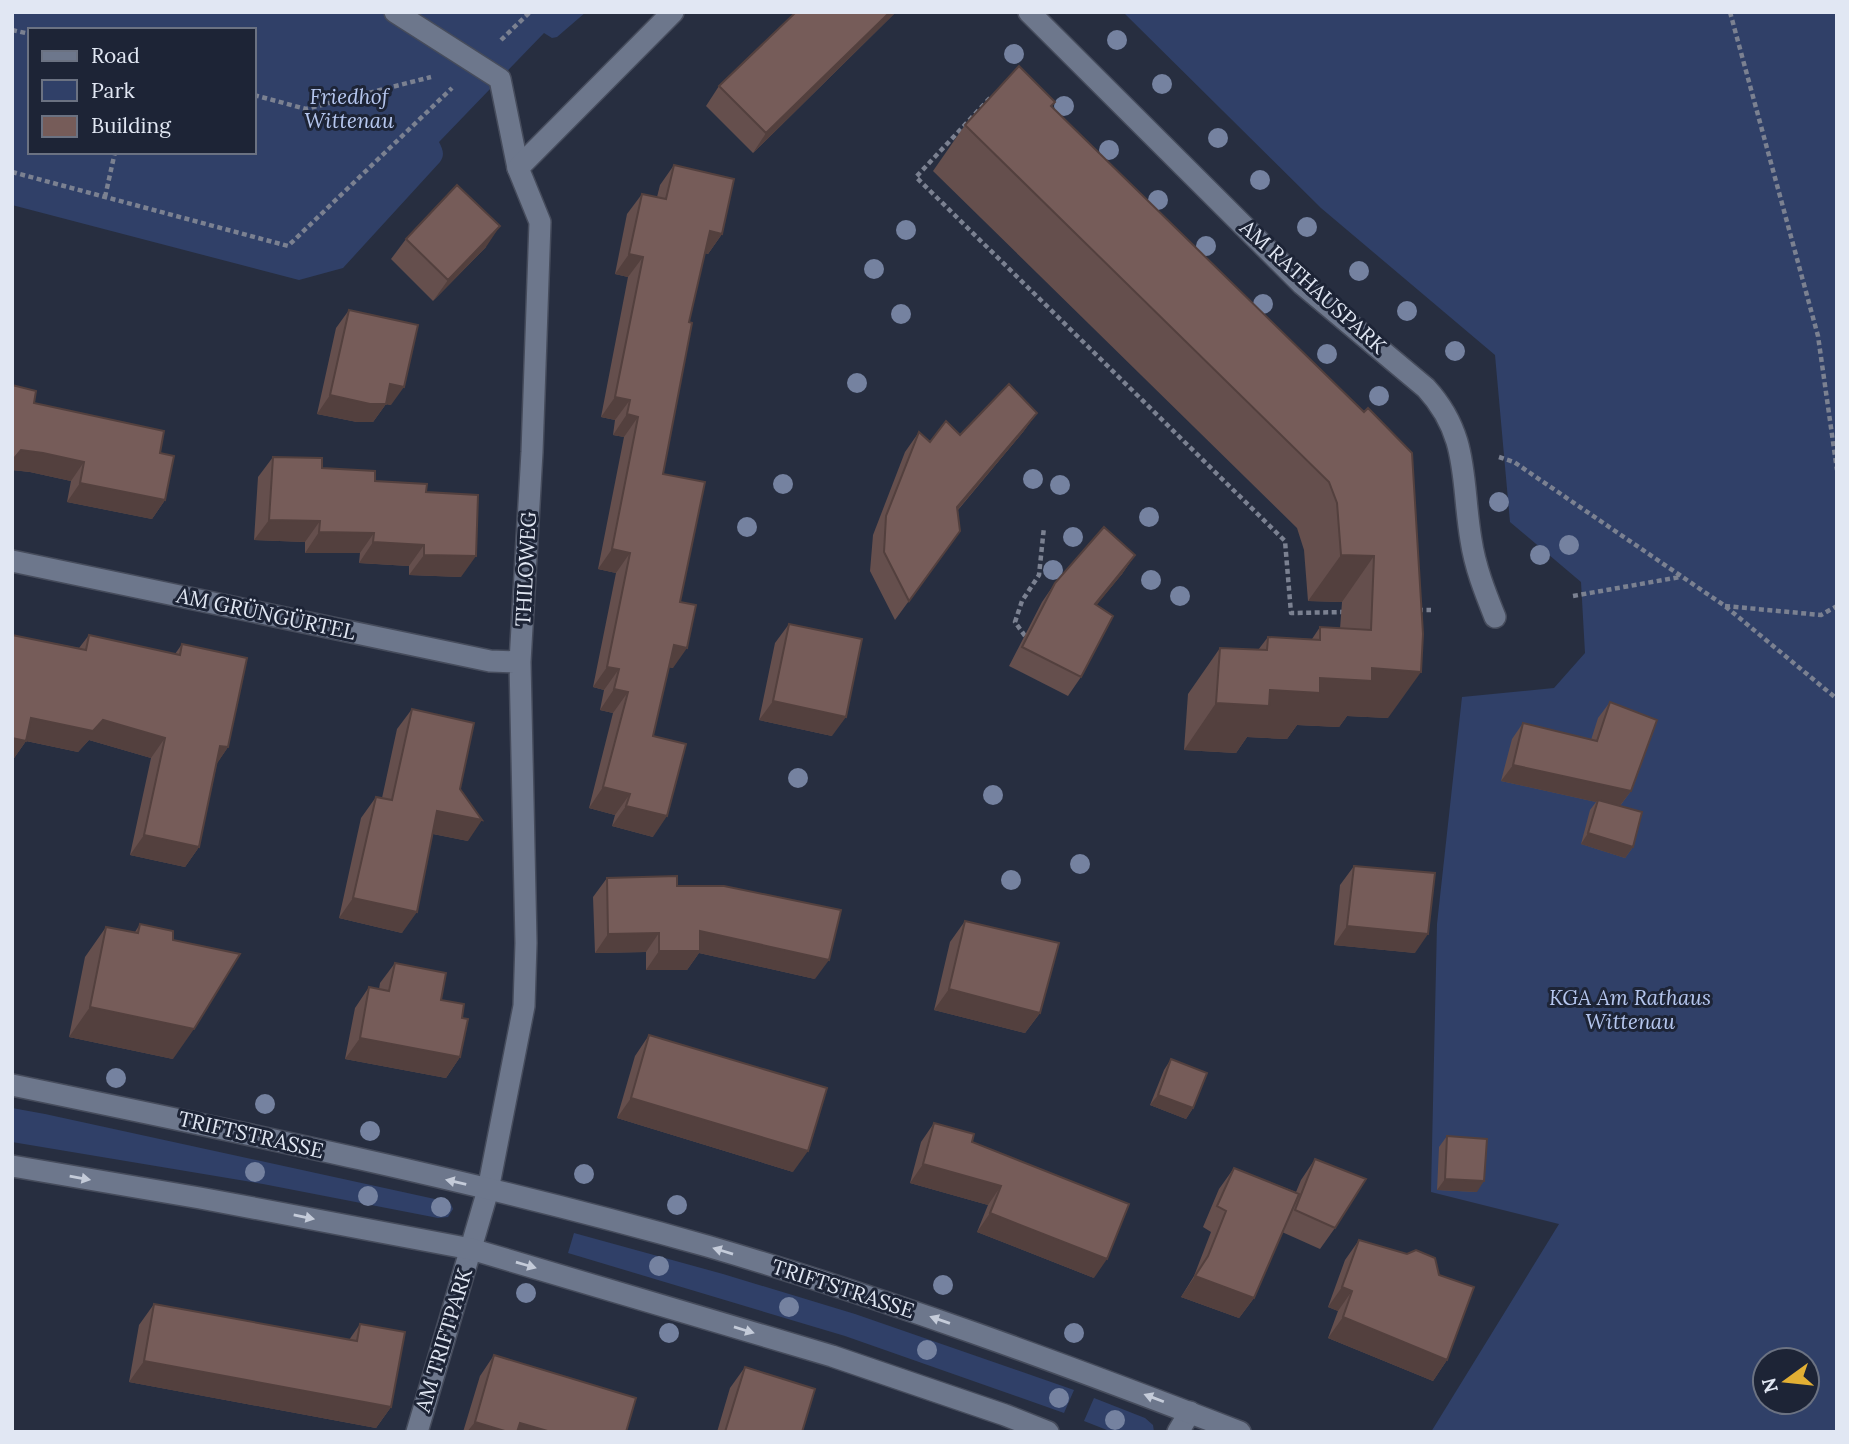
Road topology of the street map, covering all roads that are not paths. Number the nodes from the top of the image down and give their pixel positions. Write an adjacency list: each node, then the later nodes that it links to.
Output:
1 (395, 12): 4 (street, THILOWEG)
2 (673, 12): 4 (street)
3 (1029, 12): 6 (street, AM RATHAUSPARK)
4 (518, 168): 7 (street, THILOWEG)
5 (12, 561): 7 (street, AM GRÜNGÜRTEL)
6 (1495, 617)
7 (520, 662): 10 (street, THILOWEG)
8 (12, 1085): 10 (street, TRIFTSTRASSE, one-way to 8)
9 (12, 1166): 11 (street, one-way to 11)
10 (488, 1190): 11 (street); 12 (street, TRIFTSTRASSE, one-way to 10)
11 (471, 1249): 13 (street, AM TRIFTPARK); 14 (street, one-way to 14)
12 (1190, 1412): 15 (street); 16 (street, TRIFTSTRASSE)
13 (417, 1432)
14 (1048, 1432)
15 (1178, 1432)
16 (1240, 1432)

